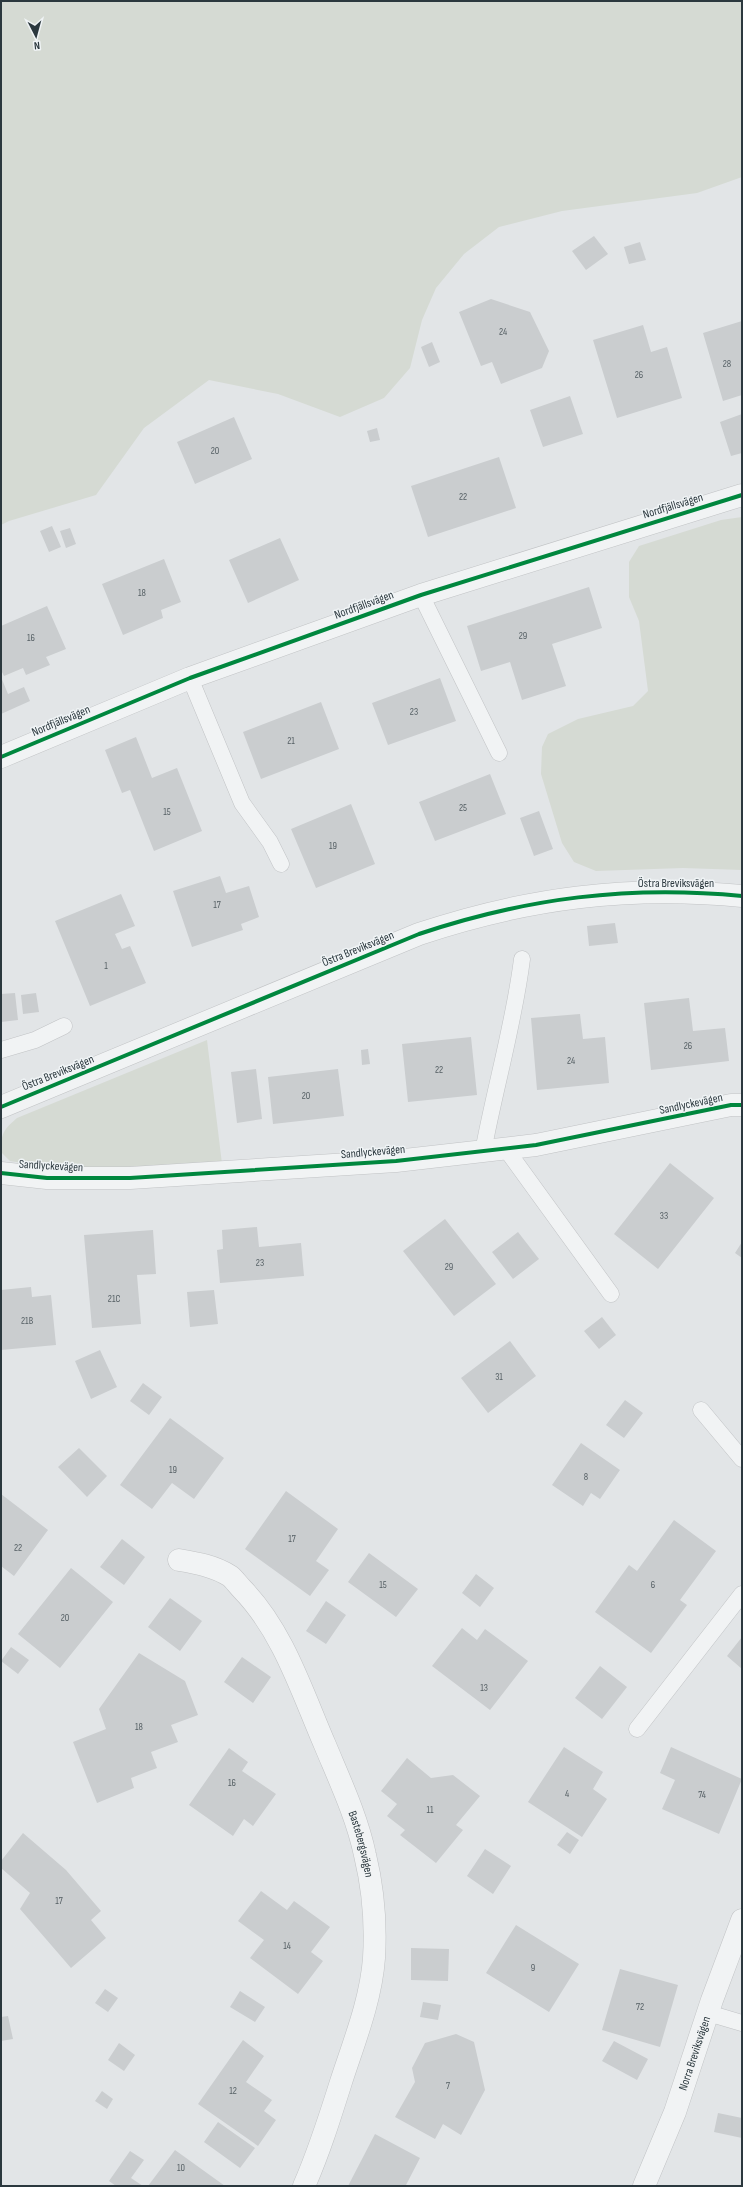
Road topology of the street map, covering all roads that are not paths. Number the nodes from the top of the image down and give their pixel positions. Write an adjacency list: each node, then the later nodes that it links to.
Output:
1 (742, 495): 2 (street, Nordfjällsvägen)
2 (421, 595): 3 (street, Nordfjällsvägen); 4 (lane)
3 (190, 678): 5 (street, Nordfjällsvägen); 6 (lane)
4 (499, 753)
5 (1, 757)
6 (281, 864)
7 (742, 896): 12 (street, Östra Breviksvägen)
8 (522, 959): 14 (lane)
9 (64, 1026): 10 (lane)
10 (1, 1050)
11 (742, 1105): 13 (street, Sandlyckevägen)
12 (1, 1108)
13 (506, 1149): 14 (street, Sandlyckevägen); 16 (lane)
14 (483, 1152): 15 (street, Sandlyckevägen)
15 (1, 1173)
16 (611, 1294)
17 (701, 1410): 18 (lane)
18 (742, 1459)
19 (179, 1560): 25 (street, Bastebergsvägen)
20 (742, 1594): 21 (lane)
21 (637, 1729)
22 (742, 1920): 23 (street, Norra Breviksvägen)
23 (708, 2013): 24 (lane); 26 (street, Norra Breviksvägen)
24 (742, 2023)
25 (304, 2186)
26 (644, 2186)

